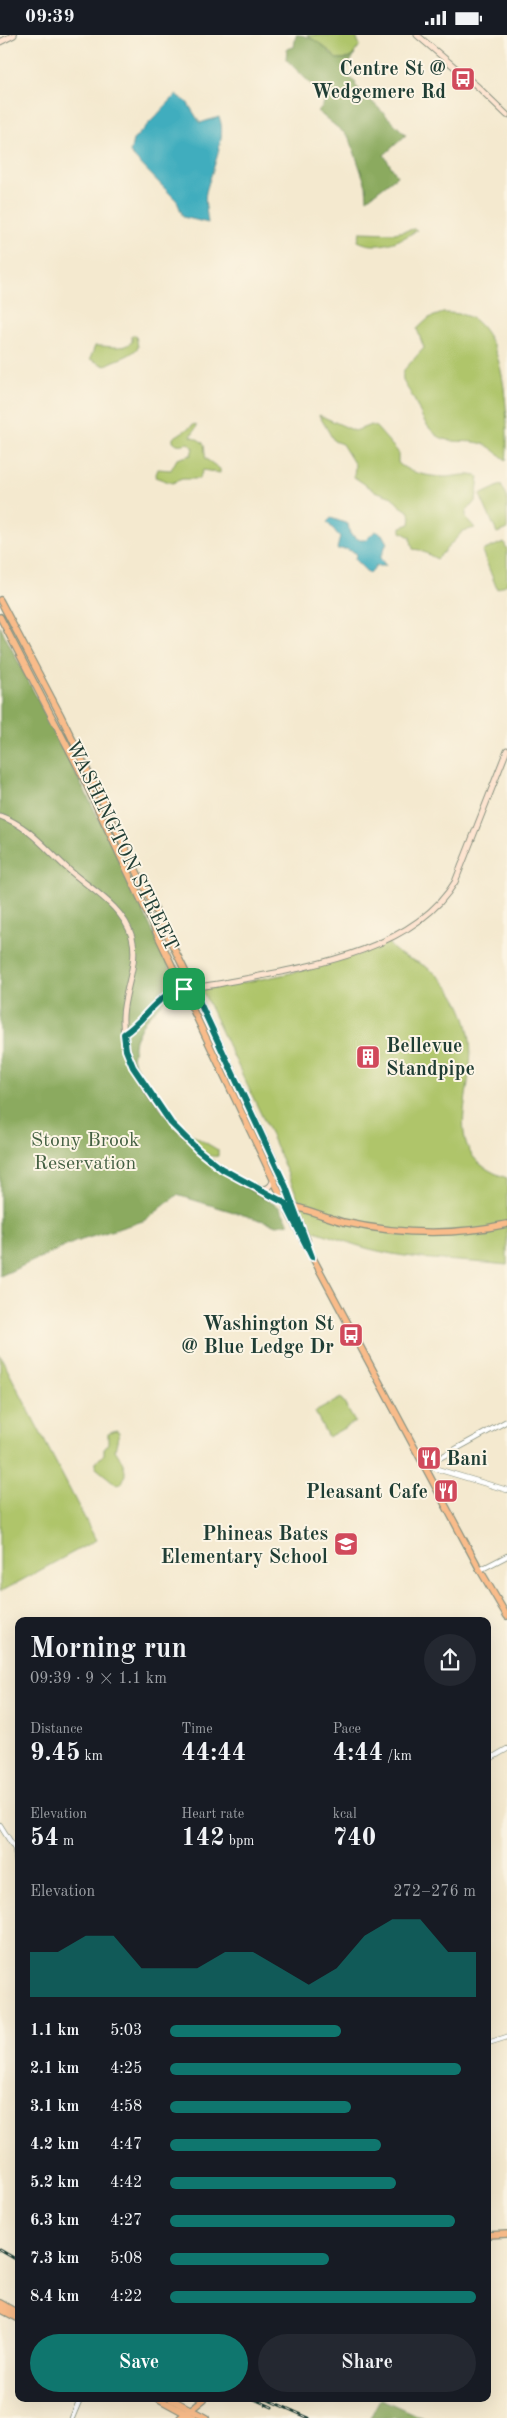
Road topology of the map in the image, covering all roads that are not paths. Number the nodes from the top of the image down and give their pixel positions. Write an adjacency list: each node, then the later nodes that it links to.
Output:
1 (14, 35): 3 (main road)
2 (419, 35): 4 (main road)
3 (0, 42)
4 (507, 115)
5 (0, 601): 9 (main road, WASHINGTON STREET)
6 (0, 617): 10 (main road, WASHINGTON STREET)
7 (507, 750): 9 (main road)
8 (0, 816): 11 (main road)
9 (193, 988): 10 (main road); 15 (main road, WASHINGTON STREET)
10 (184, 989): 11 (main road); 13 (main road, WASHINGTON STREET)
11 (124, 1034): 12 (main road)
12 (237, 1178): 13 (main road); 14 (main road)
13 (274, 1178): 14 (main road, WASHINGTON STREET)
14 (285, 1203): 15 (main road); 17 (main road, WASHINGTON STREET)
15 (294, 1206): 16 (main road); 17 (main road, WASHINGTON STREET)
16 (507, 1224)
17 (312, 1257): 19 (main road, WASHINGTON STREET)
18 (507, 1421): 19 (street)
19 (425, 1466): 20 (street); 22 (main road, WASHINGTON STREET)
20 (507, 1490)
21 (507, 1555): 22 (street)
22 (480, 1570): 23 (main road, WASHINGTON STREET)
23 (507, 1616)
24 (507, 1749): 25 (street)
25 (491, 1758)
26 (0, 1825): 27 (street)
27 (15, 1849)
28 (507, 2037): 29 (street)
29 (491, 2042)
30 (507, 2234): 31 (main road)
31 (491, 2235)
32 (0, 2303): 34 (main road)
33 (0, 2309): 35 (main road)
34 (15, 2312)
35 (15, 2317)
36 (79, 2402): 41 (street)
37 (166, 2402): 40 (main road)
38 (175, 2402): 40 (main road)
39 (200, 2402): 40 (main road)
40 (188, 2412): 42 (main road); 43 (main road); 44 (main road)
41 (72, 2418)
42 (180, 2418)
43 (194, 2418)
44 (206, 2418)

